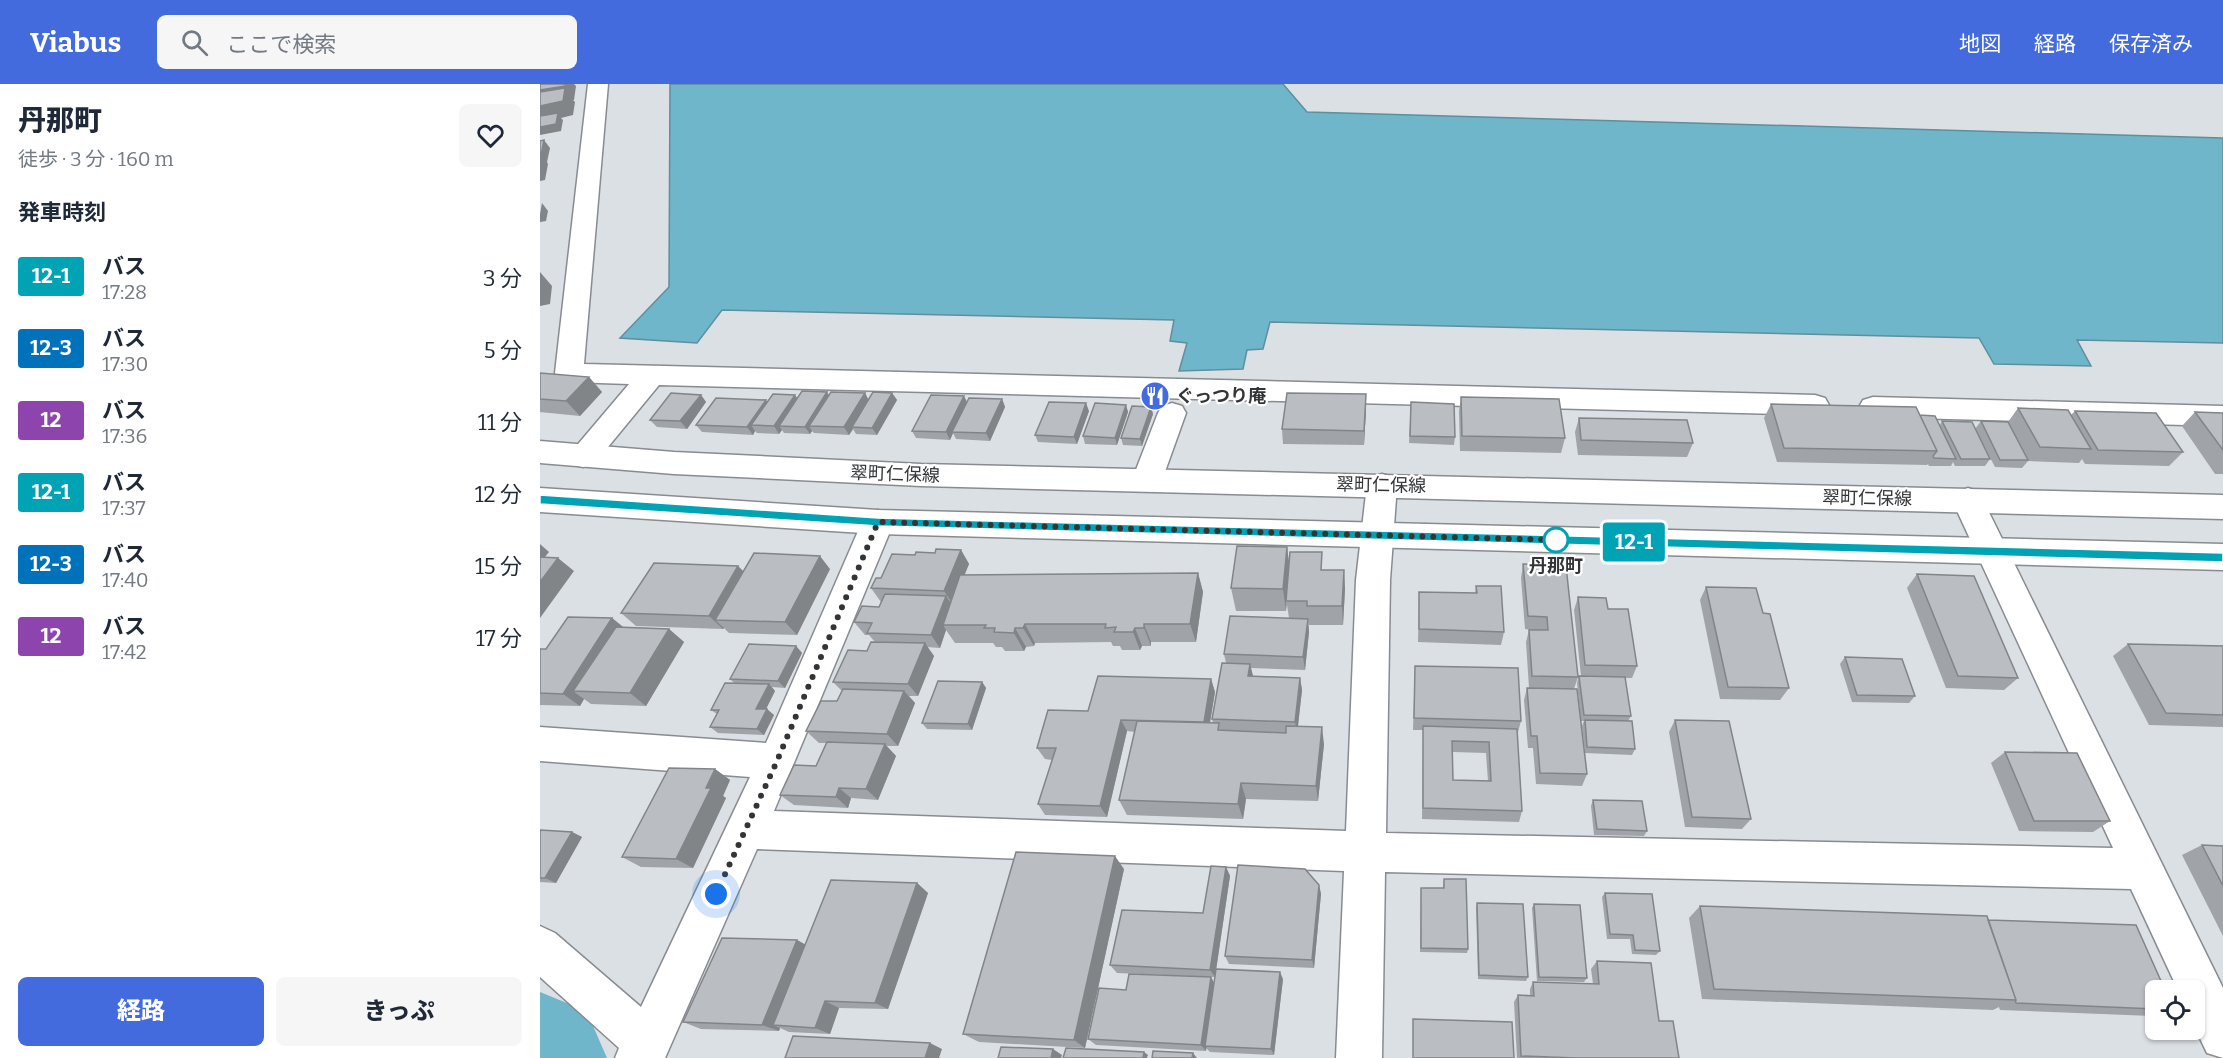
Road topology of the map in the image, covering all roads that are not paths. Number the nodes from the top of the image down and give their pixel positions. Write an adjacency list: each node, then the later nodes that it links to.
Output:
1 (598, 84): 2 (main road)
2 (652, 375): 4 (main road); 6 (main road)
3 (1172, 413): 7 (main road)
4 (2223, 416)
5 (540, 452): 6 (main road, 翠町仁保線)
6 (583, 456): 7 (main road, 翠町仁保線)
7 (1147, 480): 8 (main road, 翠町仁保線)
8 (1382, 485): 10 (main road, 翠町仁保線); 13 (main road)
9 (540, 500): 12 (main road)
10 (1968, 500): 11 (main road, 翠町仁保線); 14 (main road)
11 (2223, 507)
12 (878, 522): 13 (main road); 17 (main road)
13 (1377, 535): 14 (main road); 19 (main road)
14 (1992, 551): 15 (main road); 20 (main road)
15 (2223, 557)
16 (540, 744): 17 (main road)
17 (777, 761): 18 (main road)
18 (745, 829): 19 (main road); 23 (main road)
19 (1364, 852): 20 (main road); 24 (main road)
20 (2143, 869): 22 (main road)
21 (540, 948): 23 (main road)
22 (2223, 1037)
23 (643, 1051)
24 (1359, 1058)

